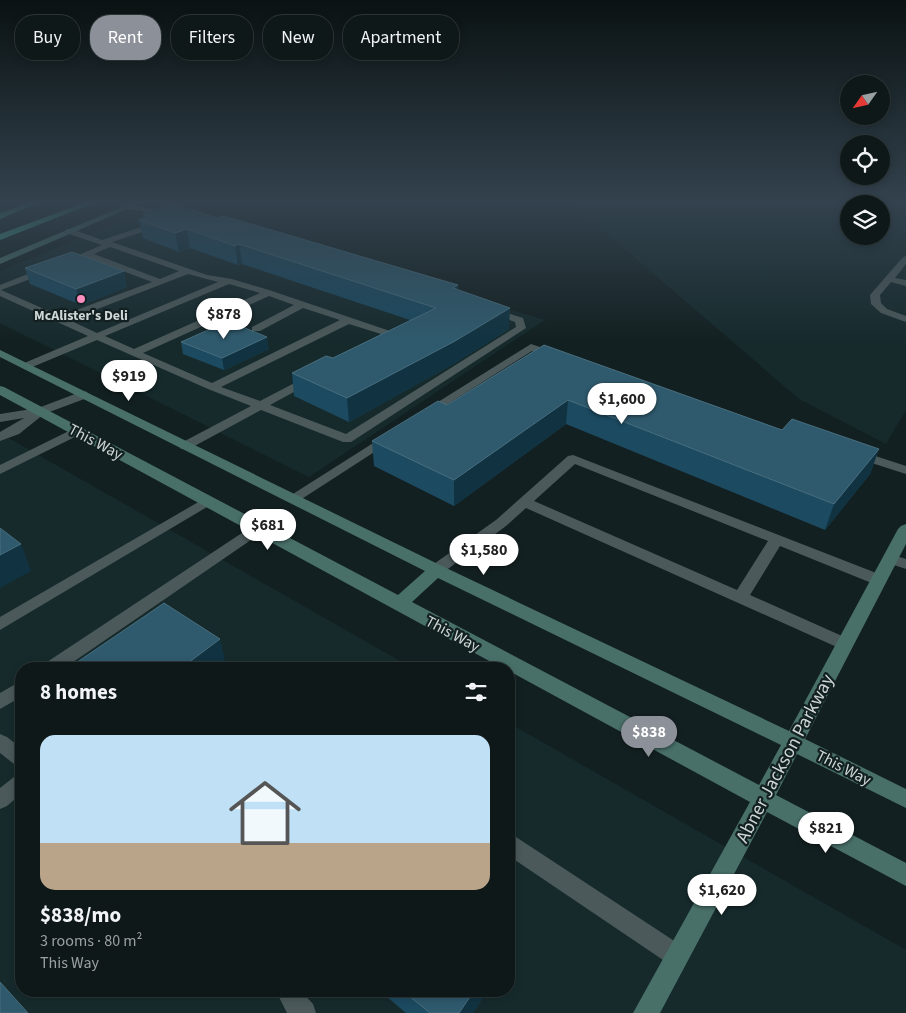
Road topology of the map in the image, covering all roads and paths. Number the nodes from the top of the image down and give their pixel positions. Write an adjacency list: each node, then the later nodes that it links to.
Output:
1 (30, 248): 4 (main road)
2 (97, 248): 5 (lane)
3 (122, 248): 9 (lane)
4 (24, 251): 6 (main road); 7 (main road)
5 (86, 254): 12 (lane); 14 (lane)
6 (0, 255)
7 (0, 261)
8 (905, 262): 10 (lane)
9 (188, 271): 11 (lane); 12 (lane)
10 (889, 279): 13 (lane); 19 (lane)
11 (229, 281): 16 (lane); 23 (lane)
12 (161, 282): 20 (lane)
13 (906, 283)
14 (0, 288)
15 (0, 293): 20 (lane)
16 (269, 293): 17 (lane); 26 (lane)
17 (303, 304): 21 (lane); 22 (lane)
18 (478, 307): 33 (lane)
19 (906, 319)
20 (60, 320): 23 (lane)
21 (348, 320): 24 (lane); 30 (lane)
22 (256, 329)
23 (96, 336): 26 (lane); 28 (lane)
24 (364, 348)
25 (0, 353): 28 (main road, This Way)
26 (134, 353): 30 (lane)
27 (569, 359): 35 (lane)
28 (26, 366): 32 (main road, This Way)
29 (321, 372): 33 (lane)
30 (212, 387): 33 (lane)
31 (0, 390): 34 (main road, This Way)
32 (83, 396): 34 (street); 40 (main road, This Way)
33 (262, 406): 40 (lane)
34 (41, 411): 36 (street); 37 (main road, This Way); 39 (street)
35 (421, 417)
36 (0, 418)
37 (78, 431): 42 (lane); 45 (main road, This Way)
38 (396, 433): 44 (lane)
39 (0, 438)
40 (185, 446): 44 (main road, This Way)
41 (850, 452): 43 (lane)
42 (0, 470)
43 (906, 470)
44 (292, 498): 51 (main road, This Way)
45 (207, 501): 47 (main road, This Way); 55 (lane)
46 (524, 502): 49 (lane); 51 (lane); 53 (lane)
47 (259, 528): 54 (main road, This Way); 57 (lane)
48 (906, 529): 50 (main road, Abner Jackson Parkway)
49 (777, 539): 52 (lane); 53 (lane)
50 (898, 562): 52 (main road, Abner Jackson Parkway)
51 (436, 570): 54 (main road); 63 (main road, This Way)
52 (879, 580): 56 (main road, Abner Jackson Parkway)
53 (740, 598): 56 (lane)
54 (399, 604): 58 (main road, This Way)
55 (0, 624)
56 (845, 644): 63 (main road, Abner Jackson Parkway)
57 (60, 662)
58 (499, 662)
59 (515, 671): 66 (main road, This Way)
60 (15, 692): 61 (lane)
61 (0, 702)
62 (0, 742): 64 (lane)
63 (793, 742): 66 (main road, Abner Jackson Parkway); 67 (main road, This Way)
64 (15, 753)
65 (15, 788): 68 (lane)
66 (763, 799): 70 (main road, This Way); 71 (main road, Abner Jackson Parkway)
67 (906, 799)
68 (0, 800)
69 (515, 848): 71 (lane)
70 (906, 875)
71 (677, 956): 74 (main road, Abner Jackson Parkway)
72 (291, 997): 73 (lane)
73 (304, 1013)
74 (646, 1013)

